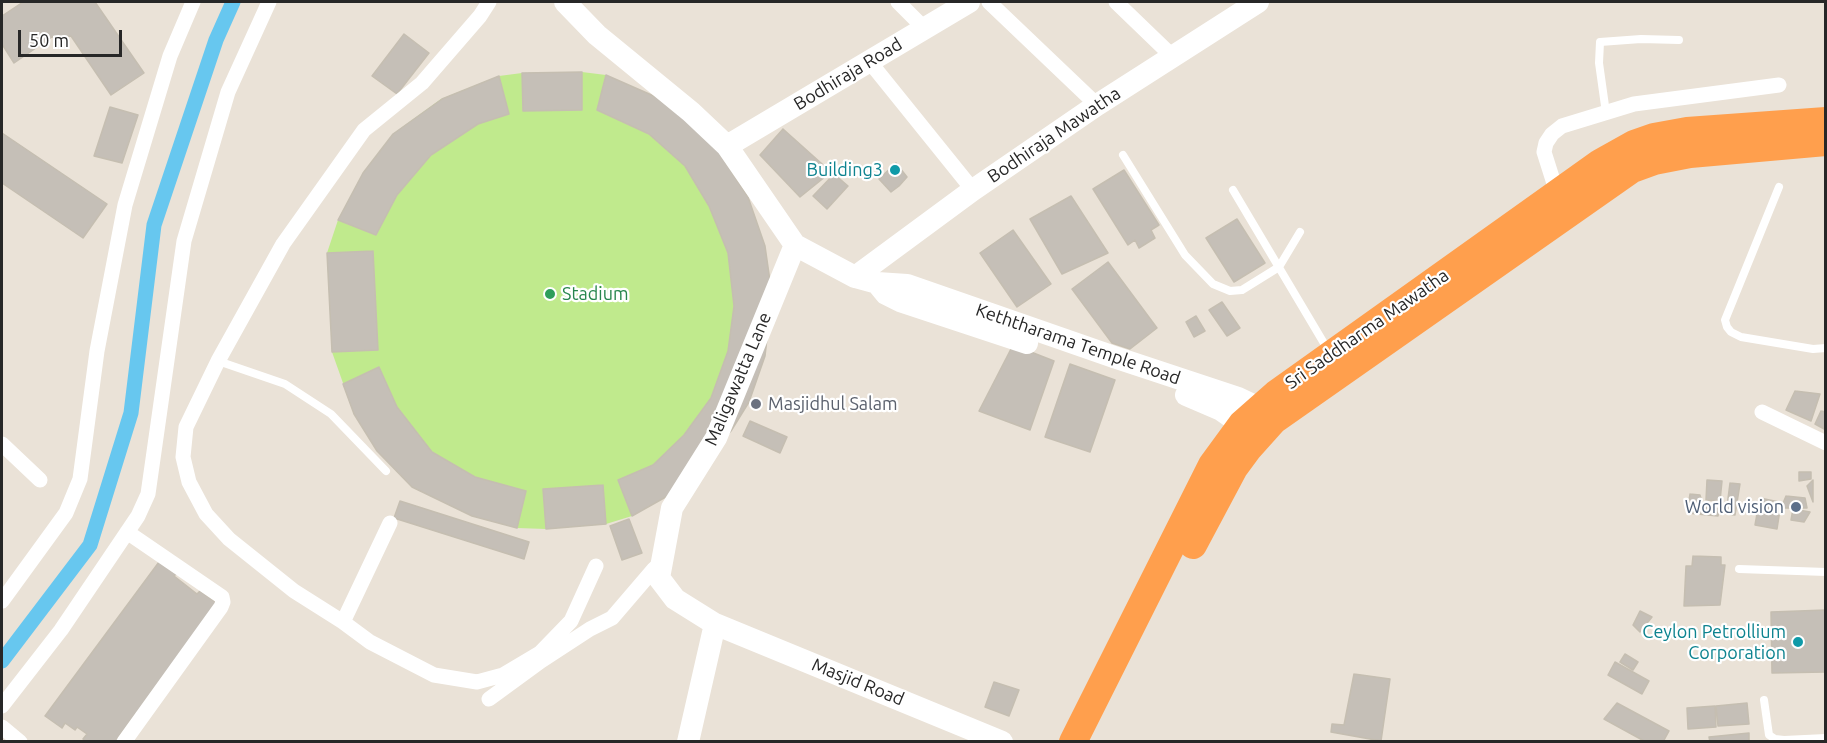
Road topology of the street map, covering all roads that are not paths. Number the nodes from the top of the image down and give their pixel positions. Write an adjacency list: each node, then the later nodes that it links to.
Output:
1 (193, 2): 43 (street)
2 (269, 2): 38 (street)
3 (489, 2): 30 (street)
4 (565, 2): 18 (street, Keththarama Temple Road)
5 (898, 2): 10 (street)
6 (969, 2): 10 (street, Bodhiraja Road)
7 (988, 2): 15 (street)
8 (1116, 2): 12 (street)
9 (1258, 2): 12 (street, Bodhiraja Mawatha)
10 (924, 28): 13 (street, Bodhiraja Road)
11 (1679, 40): 16 (lane)
12 (1172, 56): 15 (street, Bodhiraja Mawatha)
13 (869, 62): 18 (street, Bodhiraja Road); 22 (street)
14 (1779, 85): 16 (street)
15 (1096, 105): 22 (street, Bodhiraja Mawatha)
16 (1606, 113): 23 (street)
17 (1825, 138): 23 (highway, Sri Saddharma Mawatha); 32 (highway, Sri Saddharma Mawatha)
18 (727, 146): 25 (street, Keththarama Temple Road)
19 (1123, 155): 26 (lane)
20 (1779, 187): 28 (lane)
21 (1233, 189): 26 (lane)
22 (973, 190): 27 (street, Bodhiraja Mawatha)
23 (1557, 193): 29 (highway, Sri Saddharma Mawatha)
24 (1300, 232): 26 (lane)
25 (795, 245): 27 (street, Keththarama Temple Road); 39 (street, Maligawatta Lane)
26 (1279, 267): 29 (lane)
27 (855, 277): 32 (street, Keththarama Temple Road)
28 (1826, 348)
29 (1331, 353): 32 (highway, Sri Saddharma Mawatha)
30 (218, 361): 35 (lane); 44 (street)
31 (1762, 412): 33 (street)
32 (1258, 422): 56 (highway, Sri Saddharma Mawatha); 57 (highway, Sri Saddharma Mawatha)
33 (1826, 443)
34 (2, 444): 36 (street)
35 (386, 471)
36 (40, 480)
37 (390, 523): 44 (street)
38 (127, 532): 48 (street); 53 (street)
39 (662, 562): 45 (street, Maligawatta Lane); 46 (street)
40 (596, 566): 44 (street)
41 (1739, 569): 42 (lane)
42 (1826, 572)
43 (2, 601)
44 (343, 622)
45 (714, 624): 50 (street, Masjid Road); 54 (street)
46 (489, 699)
47 (1764, 700): 51 (lane)
48 (2, 706)
49 (2, 728): 52 (street)
50 (976, 736): 55 (street, Masjid Road)
51 (1826, 738)
52 (20, 741)
53 (124, 741)
54 (688, 741)
55 (1002, 741)
56 (1073, 741)
57 (1094, 741)

